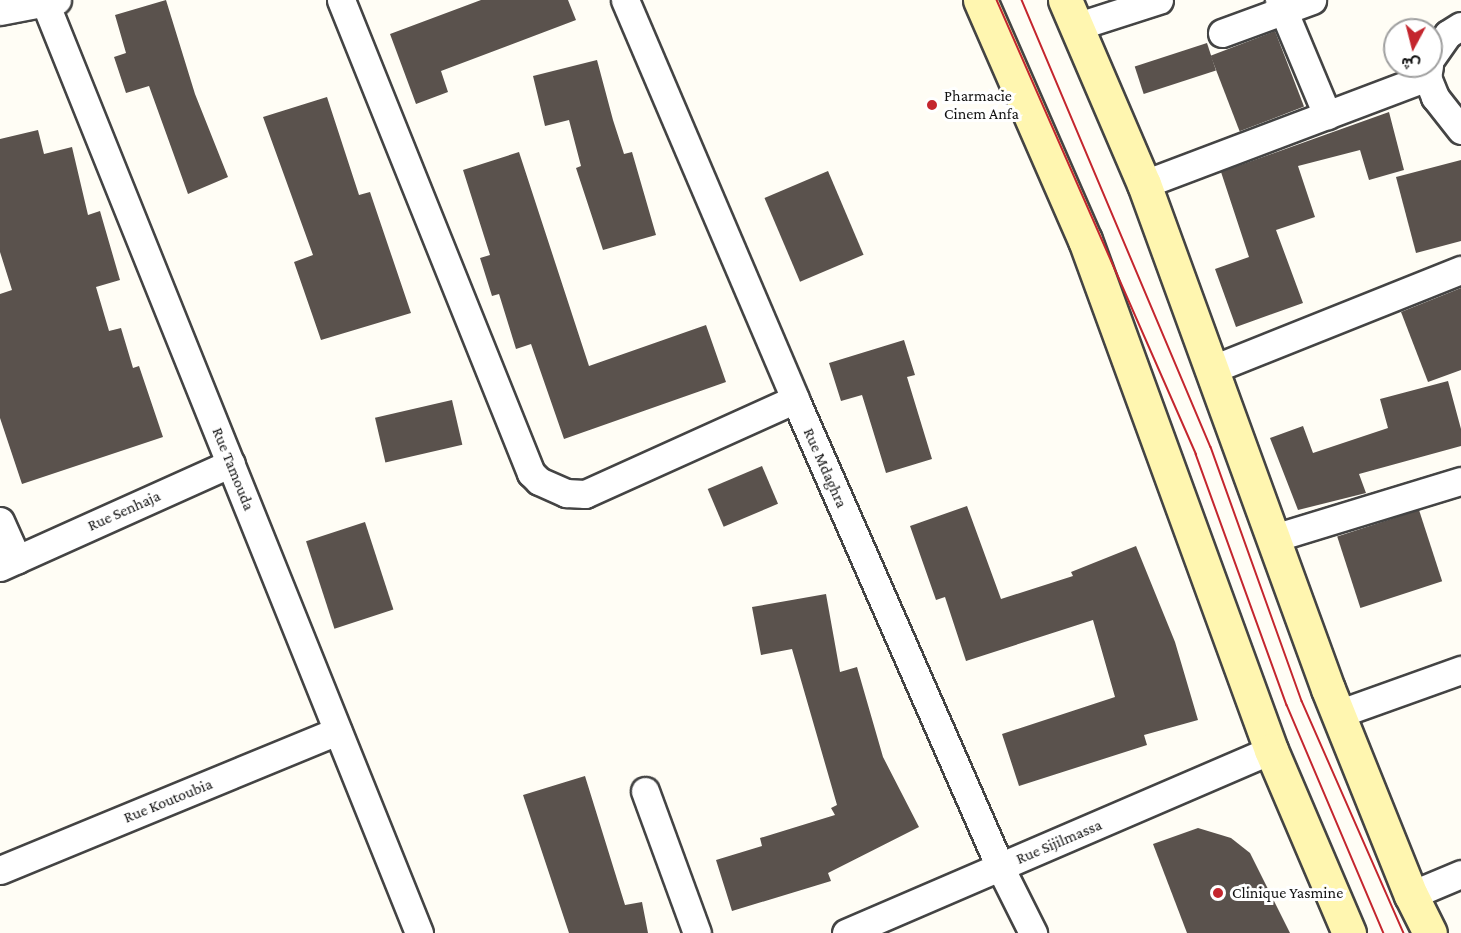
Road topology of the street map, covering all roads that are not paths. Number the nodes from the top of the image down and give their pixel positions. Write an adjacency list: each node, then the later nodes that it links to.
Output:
1 (625, 0): 20 (street, Rue Mdaghra)
2 (980, 0): 29 (main road)
3 (1159, 0): 9 (street)
4 (1312, 0): 7 (street)
5 (346, 1): 20 (street)
6 (52, 2): 8 (street); 21 (street, Rue Tamouda)
7 (1281, 5): 11 (street); 15 (street)
8 (0, 11)
9 (1072, 13): 17 (main road)
10 (1461, 26): 12 (street)
11 (1222, 33)
12 (1443, 43)
13 (1406, 78): 15 (street)
14 (1433, 78): 16 (street)
15 (1327, 115): 17 (street)
16 (1461, 130)
17 (1144, 184): 19 (main road)
18 (1461, 270): 19 (street)
19 (1213, 369): 24 (main road)
20 (795, 399): 31 (street, Rue Mdaghra)
21 (231, 463): 25 (street, Rue Senhaja); 28 (street, Rue Tamouda)
22 (1461, 481): 24 (street)
23 (0, 521): 25 (street, Rue Senhaja)
24 (1274, 538): 27 (main road)
25 (8, 563)
26 (1461, 670): 27 (street)
27 (1338, 714): 34 (main road)
28 (337, 731): 32 (street, Rue Koutoubia); 35 (street, Rue Tamouda)
29 (1271, 750): 31 (street, Rue Sijilmassa); 39 (main road)
30 (645, 791): 36 (street)
31 (1000, 867): 37 (street, Rue Sijilmassa); 38 (street, Rue Mdaghra)
32 (0, 870)
33 (1461, 874): 34 (street)
34 (1411, 895): 40 (main road)
35 (418, 933)
36 (697, 933)
37 (846, 933)
38 (1033, 933)
39 (1348, 933)
40 (1430, 933)

